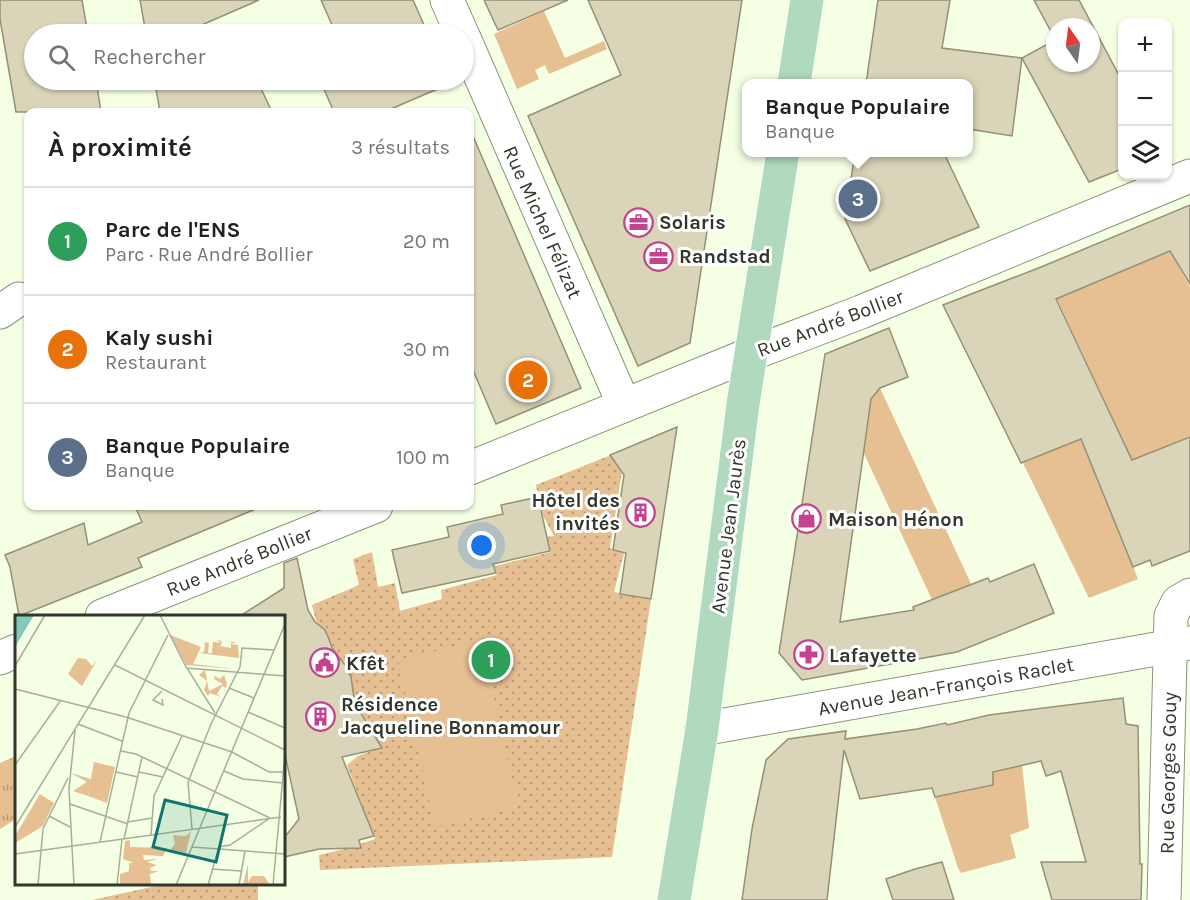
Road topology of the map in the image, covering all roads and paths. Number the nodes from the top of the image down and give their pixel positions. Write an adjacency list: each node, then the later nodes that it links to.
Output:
1 (447, 0): 3 (street, Rue Michel Félizat)
2 (807, 0): 5 (main road)
3 (458, 24)
4 (474, 61): 9 (street, Rue Michel Félizat)
5 (795, 79)
6 (782, 157): 8 (main road, Avenue Jean Jaurès)
7 (1190, 176): 8 (street, Rue André Bollier)
8 (751, 354): 9 (street, Rue André Bollier); 17 (main road, Avenue Jean Jaurès)
9 (624, 405): 10 (street, Rue André Bollier)
10 (474, 466)
11 (366, 510): 13 (street, Rue André Bollier)
12 (1190, 595): 14 (street, Rue Georges Gouy)
13 (104, 615)
14 (1180, 645): 17 (street, Avenue Jean-François Raclet); 19 (street, Rue Georges Gouy)
15 (15, 651): 16 (street)
16 (0, 658)
17 (702, 729): 18 (main road, Avenue Jean Jaurès)
18 (674, 900)
19 (1164, 900)

